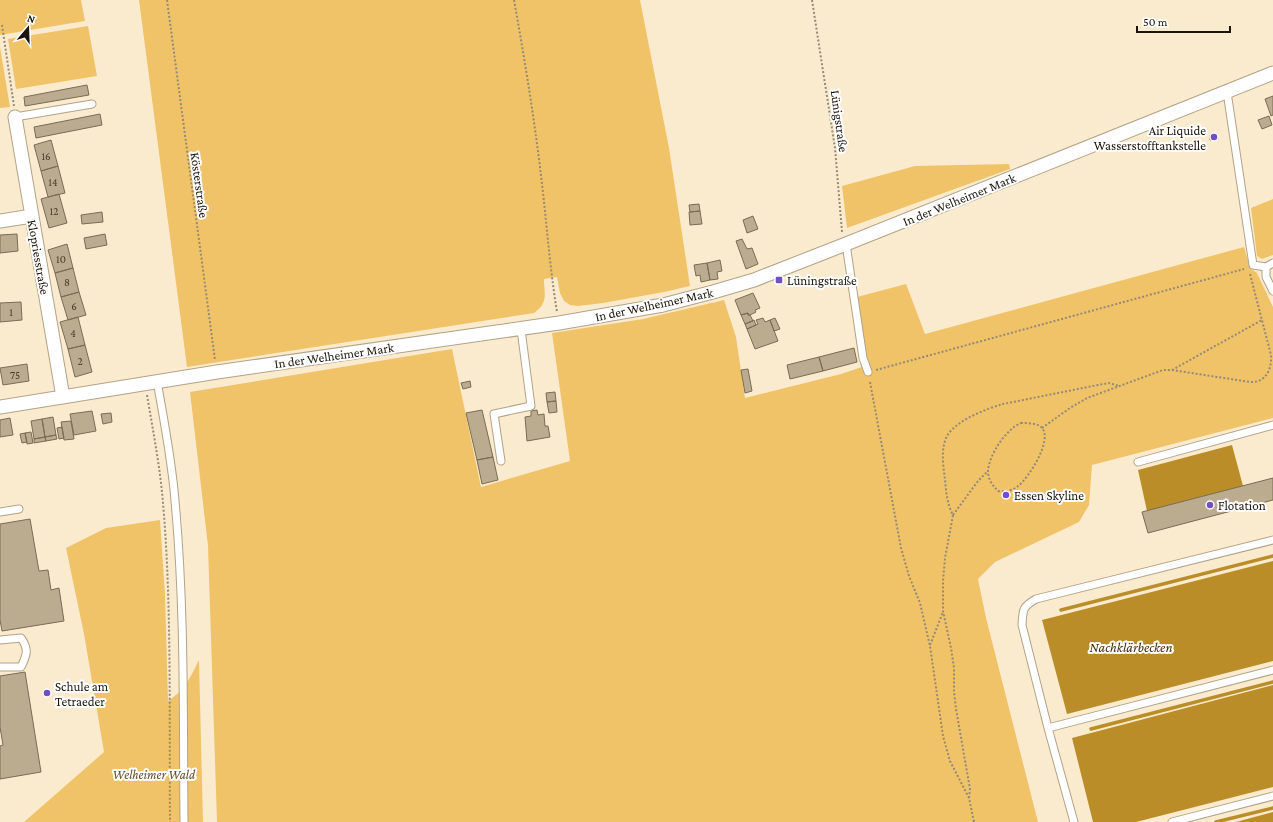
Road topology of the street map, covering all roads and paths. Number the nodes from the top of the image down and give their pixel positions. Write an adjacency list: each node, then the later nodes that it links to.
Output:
1 (167, 0): 20 (path, Kösterstraße)
2 (514, 0): 17 (path)
3 (812, 0): 11 (path, Lünigstraße)
4 (2, 25): 8 (path)
5 (1273, 73): 6 (street, In der Welheimer Mark)
6 (1227, 92): 11 (street, In der Welheimer Mark); 13 (lane)
7 (92, 104): 8 (lane)
8 (15, 117): 9 (street, Klopriesstraße)
9 (32, 216): 10 (street); 24 (street, Klopriesstraße)
10 (0, 221)
11 (846, 244): 17 (street, In der Welheimer Mark); 21 (lane)
12 (1273, 263): 14 (lane)
13 (1253, 265): 14 (lane); 16 (path); 21 (path)
14 (1266, 267): 15 (lane)
15 (1273, 291)
16 (1262, 320): 19 (path); 19 (path)
17 (559, 322): 18 (street, In der Welheimer Mark)
18 (520, 328): 20 (street, In der Welheimer Mark); 28 (lane)
19 (1172, 370): 23 (path)
20 (217, 372): 22 (street, In der Welheimer Mark)
21 (868, 372): 37 (path)
22 (151, 382): 24 (street, In der Welheimer Mark); 43 (path); 44 (lane)
23 (1119, 386): 27 (path); 33 (path)
24 (63, 397): 25 (street, In der Welheimer Mark)
25 (0, 407)
26 (1273, 425): 29 (lane)
27 (1042, 428): 30 (path); 30 (path)
28 (501, 461)
29 (1138, 462)
30 (988, 471): 33 (path)
31 (19, 509): 32 (lane)
32 (0, 512)
33 (953, 515): 35 (path)
34 (1273, 540): 40 (lane)
35 (943, 610): 37 (path); 42 (path)
36 (0, 640): 38 (lane)
37 (930, 646): 42 (path)
38 (0, 667)
39 (1273, 670): 40 (lane)
40 (1048, 728): 46 (lane)
41 (1273, 796): 47 (lane)
42 (969, 798): 45 (path)
43 (170, 822)
44 (184, 822)
45 (974, 822)
46 (1074, 822)
47 (1172, 822)

